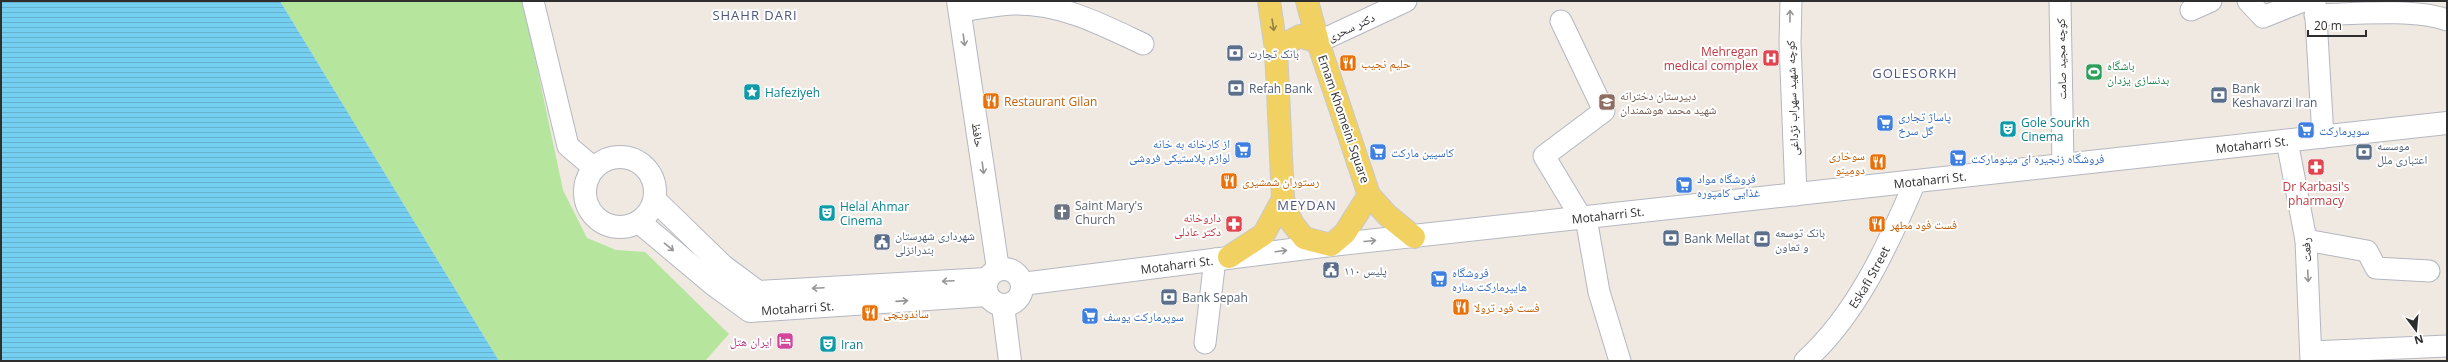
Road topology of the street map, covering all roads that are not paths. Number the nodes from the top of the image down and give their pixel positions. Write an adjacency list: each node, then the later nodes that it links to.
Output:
1 (533, 1): 21 (street)
2 (1269, 1): 16 (main road, one-way to 16)
3 (1307, 1): 14 (main road)
4 (1406, 1): 14 (street, دکتر سحری)
5 (1791, 1): 24 (street, کوچه شهید سهراب نژداغی, one-way to 5)
6 (2060, 1): 20 (street, کوچه مجید صامت)
7 (2211, 1): 11 (street)
8 (2248, 1): 10 (street)
9 (959, 6): 15 (street); 35 (street, حافظ, one-way to 35)
10 (2311, 6): 12 (street); 18 (street)
11 (2191, 10)
12 (2447, 20)
13 (1560, 21): 27 (street)
14 (1318, 42): 16 (main road, Emam Khomeini Square); 23 (main road, Emam Khomeini Square)
15 (1143, 44)
16 (1276, 49): 25 (main road)
17 (2447, 123): 18 (street, Motaharri St.)
18 (2323, 137): 19 (street, Motaharri St.)
19 (2287, 141): 20 (street, Motaharri St.); 30 (street, رفعت)
20 (2063, 165): 22 (street, Motaharri St.)
21 (594, 168): 26 (street); 28 (street)
22 (1914, 182): 24 (street, Motaharri St.); 41 (street, Eskafi Street)
23 (1369, 195): 29 (main road); 31 (main road, Emam Khomeini Square)
24 (1796, 195): 27 (street, Motaharri St.)
25 (1283, 199): 31 (main road); 32 (main road)
26 (655, 200): 28 (street); 35 (street, Motaharri St., one-way to 26)
27 (1584, 219): 29 (street, Motaharri St.); 40 (street)
28 (639, 222): 35 (street, Motaharri St., one-way to 35)
29 (1414, 237): 31 (street, Motaharri St., one-way to 29)
30 (2306, 240): 33 (street); 38 (street, رفعت, one-way to 38)
31 (1331, 244): 32 (street, Motaharri St., one-way to 31)
32 (1222, 258): 34 (street, Motaharri St.); 36 (street)
33 (2429, 271)
34 (1022, 284): 35 (street); 35 (street)
35 (994, 287): 39 (street, حافظ)
36 (1205, 343)
37 (2447, 346): 38 (street)
38 (2311, 356)
39 (1010, 361)
40 (1620, 361)
41 (1805, 361)

